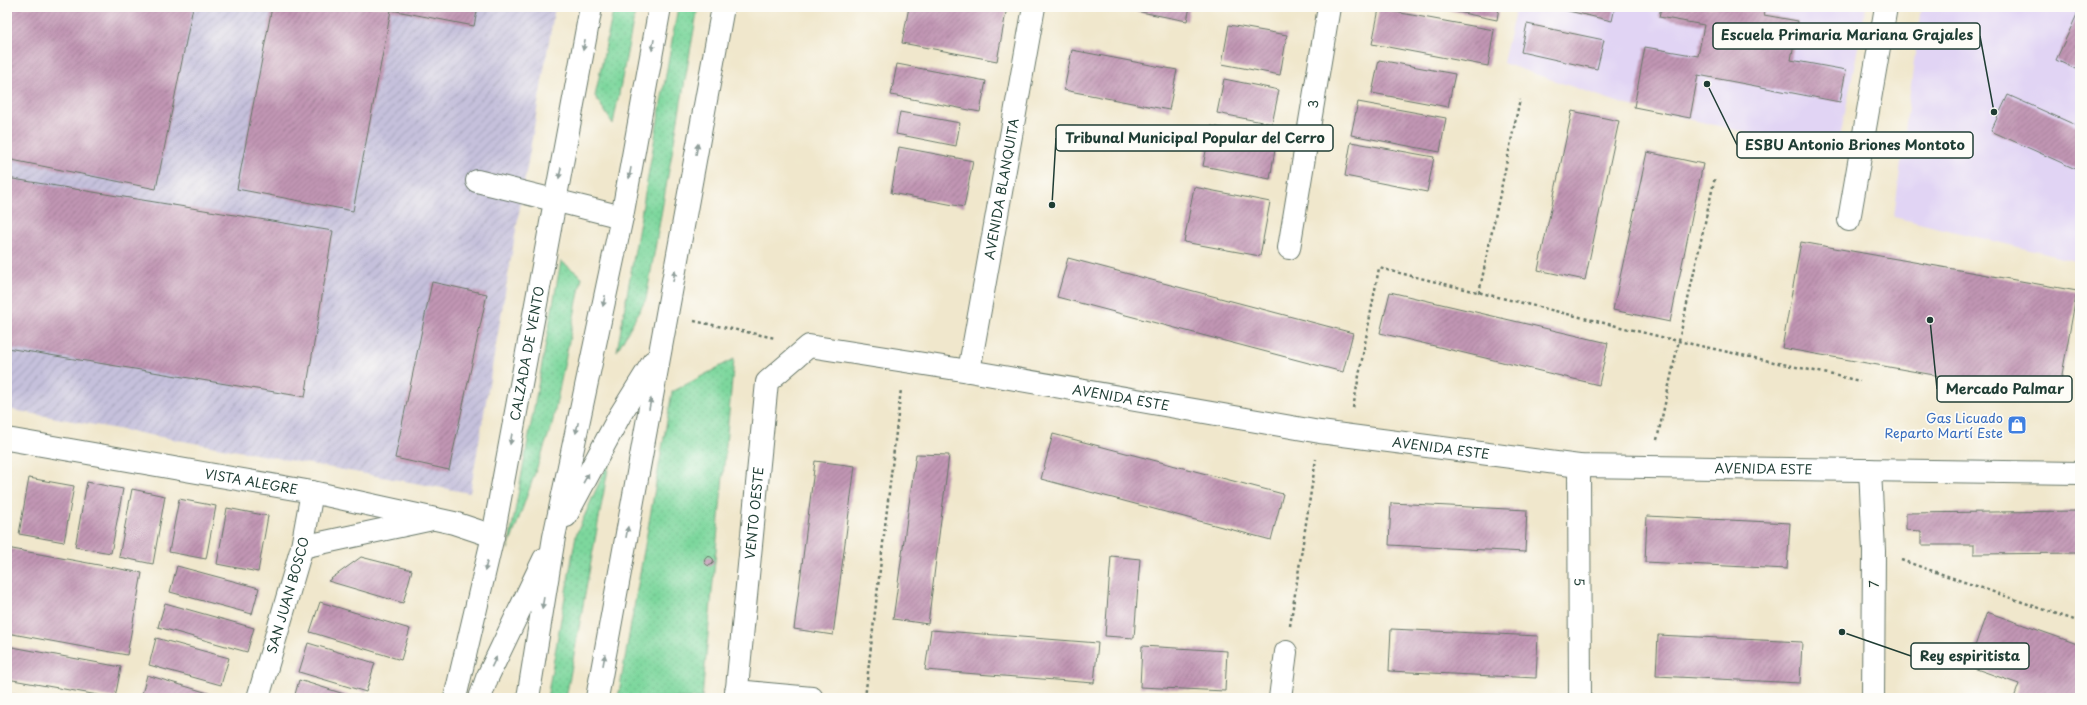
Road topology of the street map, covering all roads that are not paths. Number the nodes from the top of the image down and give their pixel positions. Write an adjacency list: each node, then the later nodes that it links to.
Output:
1 (591, 7): 8 (street, CALZADA DE VENTO, one-way to 8)
2 (660, 7): 9 (street, one-way to 9)
3 (723, 7): 13 (street, one-way to 3)
4 (1034, 7): 14 (street, AVENIDA BLANQUITA)
5 (1329, 7): 11 (street, 3)
6 (1886, 7): 10 (street)
7 (477, 181): 8 (street)
8 (554, 201): 9 (street); 21 (street, CALZADA DE VENTO, one-way to 21)
9 (622, 217): 22 (street, one-way to 22)
10 (1849, 220)
11 (1289, 248)
12 (809, 346): 14 (street, AVENIDA ESTE); 25 (street, VENTO OESTE)
13 (660, 351): 22 (street, one-way to 13); 30 (street, one-way to 13)
14 (969, 371): 16 (street, AVENIDA ESTE)
15 (7, 439): 19 (street, VISTA ALEGRE)
16 (1579, 466): 17 (street, AVENIDA ESTE); 33 (street, 5)
17 (1870, 470): 18 (street, AVENIDA ESTE); 34 (street, 7)
18 (2080, 473)
19 (312, 492): 20 (street, VISTA ALEGRE); 23 (street, SAN JUAN BOSCO)
20 (435, 519): 21 (street, VISTA ALEGRE); 23 (street)
21 (493, 536): 27 (street, CALZADA DE VENTO, one-way to 27)
22 (554, 537): 28 (street, one-way to 22); 29 (street, one-way to 29)
23 (302, 547): 26 (street, SAN JUAN BOSCO)
24 (1286, 652): 32 (street)
25 (736, 695): 31 (street)
26 (258, 698)
27 (454, 698)
28 (480, 698)
29 (528, 698)
30 (597, 698)
31 (812, 698)
32 (1280, 698)
33 (1580, 698)
34 (1873, 698)

